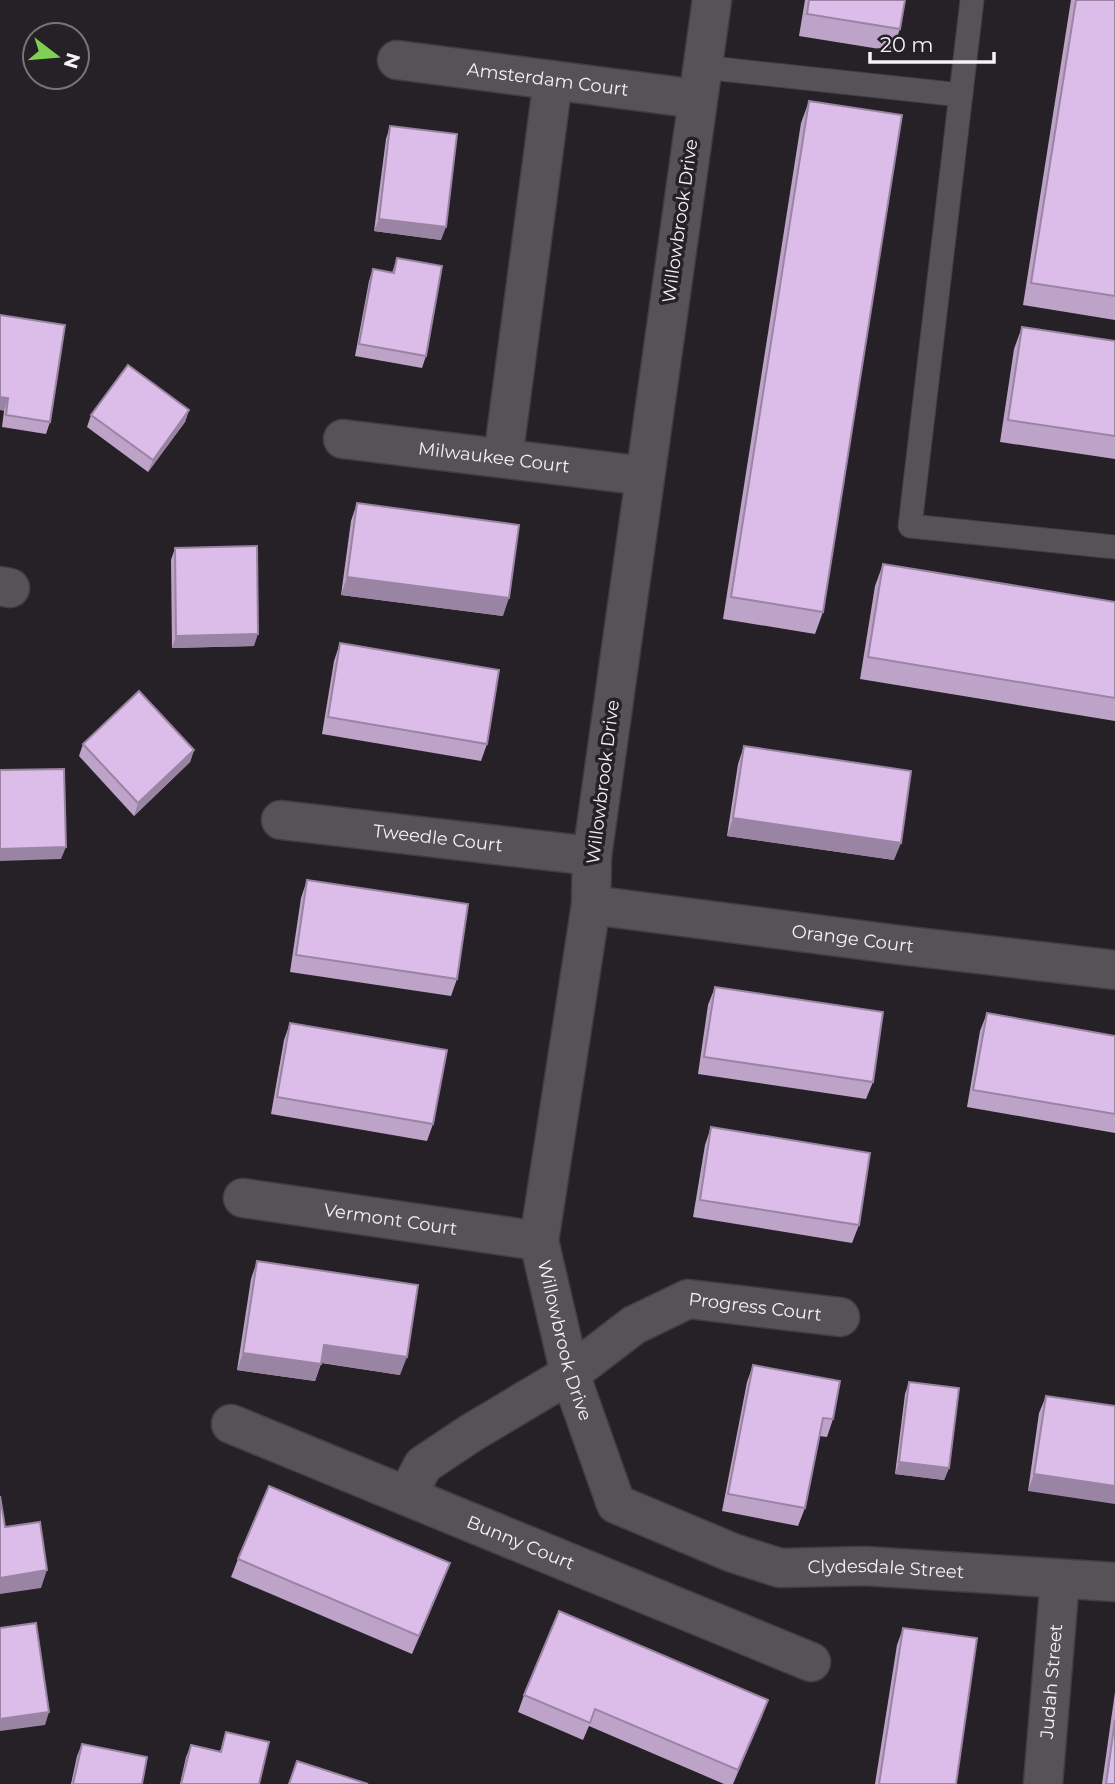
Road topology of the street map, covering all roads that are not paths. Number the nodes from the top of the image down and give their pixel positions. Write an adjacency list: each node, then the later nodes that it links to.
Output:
1 (712, 0): 5 (street, Willowbrook Drive)
2 (972, 0): 6 (lane)
3 (397, 60): 4 (street, Amsterdam Court)
4 (553, 80): 5 (street, Amsterdam Court); 8 (street)
5 (700, 83): 6 (lane); 9 (street, Willowbrook Drive)
6 (961, 95): 10 (lane)
7 (343, 439): 8 (street, Milwaukee Court)
8 (503, 458): 9 (street, Milwaukee Court)
9 (645, 476): 12 (street, Willowbrook Drive)
10 (1115, 547)
11 (281, 821): 12 (street, Tweedle Court)
12 (592, 856): 13 (street, Willowbrook Drive)
13 (591, 905): 14 (street, Orange Court); 16 (street, Willowbrook Drive)
14 (1115, 970)
15 (243, 1198): 16 (street, Vermont Court)
16 (539, 1241): 18 (street, Willowbrook Drive)
17 (839, 1317): 18 (street, Progress Court)
18 (570, 1374): 20 (street, Progress Court); 21 (street, Willowbrook Drive)
19 (231, 1424): 20 (street, Bunny Court)
20 (407, 1496): 24 (street, Bunny Court)
21 (664, 1524): 22 (street, Clydesdale Street)
22 (1060, 1579): 23 (street, Clydesdale Street); 25 (street, Judah Street)
23 (1115, 1582)
24 (811, 1661)
25 (1044, 1784)

